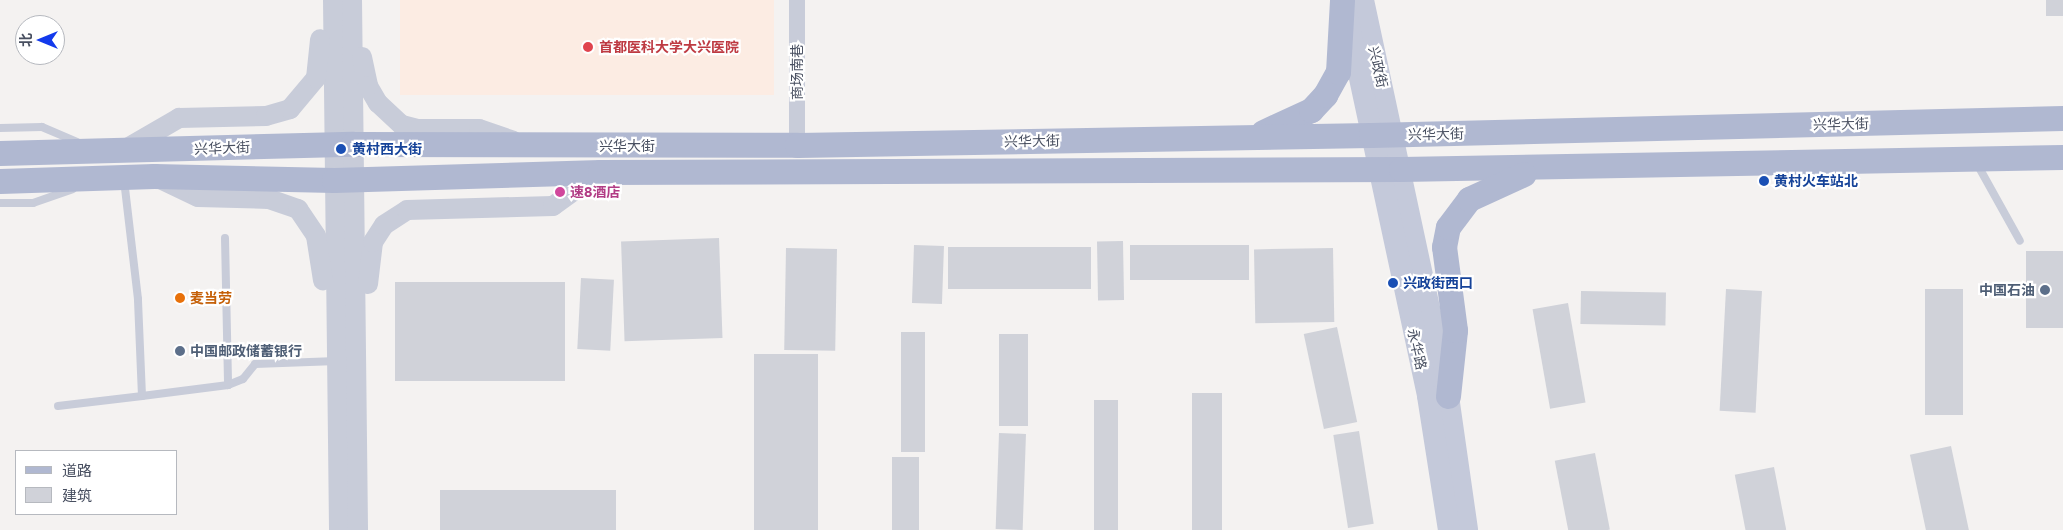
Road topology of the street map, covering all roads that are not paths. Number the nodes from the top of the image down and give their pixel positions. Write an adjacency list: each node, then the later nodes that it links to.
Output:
1 (320, 0): 14 (street)
2 (333, 0): 11 (street)
3 (353, 0): 11 (street); 13 (street)
4 (797, 0): 12 (street, 商场南巷)
5 (1343, 0): 9 (main road, 兴政街); 10 (main road)
6 (1363, 0): 9 (main road, 兴政街)
7 (2063, 118): 9 (main road, 兴华大街)
8 (0, 128): 15 (lane)
9 (1382, 135): 10 (main road, 兴华大街); 20 (main road)
10 (1250, 137): 12 (main road, 兴华大街)
11 (343, 145): 13 (main road, 兴华大街); 14 (main road, 兴华大街); 24 (street)
12 (798, 145): 13 (main road, 兴华大街)
13 (529, 146)
14 (124, 150): 15 (main road, 兴华大街)
15 (100, 152): 16 (main road, 兴华大街)
16 (0, 153)
17 (2063, 157): 18 (main road, 兴华大街)
18 (1973, 158): 19 (main road, 兴华大街); 28 (lane)
19 (1566, 167): 20 (main road, 兴华大街); 34 (main road)
20 (1391, 169): 21 (main road, 兴华大街); 34 (main road, 永华路); 38 (main road, 永华路)
21 (600, 172): 24 (main road, 兴华大街); 30 (street)
22 (154, 176): 23 (main road, 兴华大街); 24 (main road, 兴华大街); 29 (street)
23 (113, 178): 25 (main road, 兴华大街); 26 (lane); 33 (lane)
24 (344, 180): 29 (street); 30 (street)
25 (0, 181)
26 (0, 203)
27 (225, 238): 32 (lane)
28 (2020, 241)
29 (336, 332): 31 (street)
30 (356, 347): 37 (street)
31 (336, 361): 32 (lane); 36 (street)
32 (228, 385): 33 (lane)
33 (142, 396): 35 (lane)
34 (1448, 396): 39 (main road, 永华路)
35 (58, 406)
36 (339, 530)
37 (358, 530)
38 (1449, 530)
39 (1467, 530)

